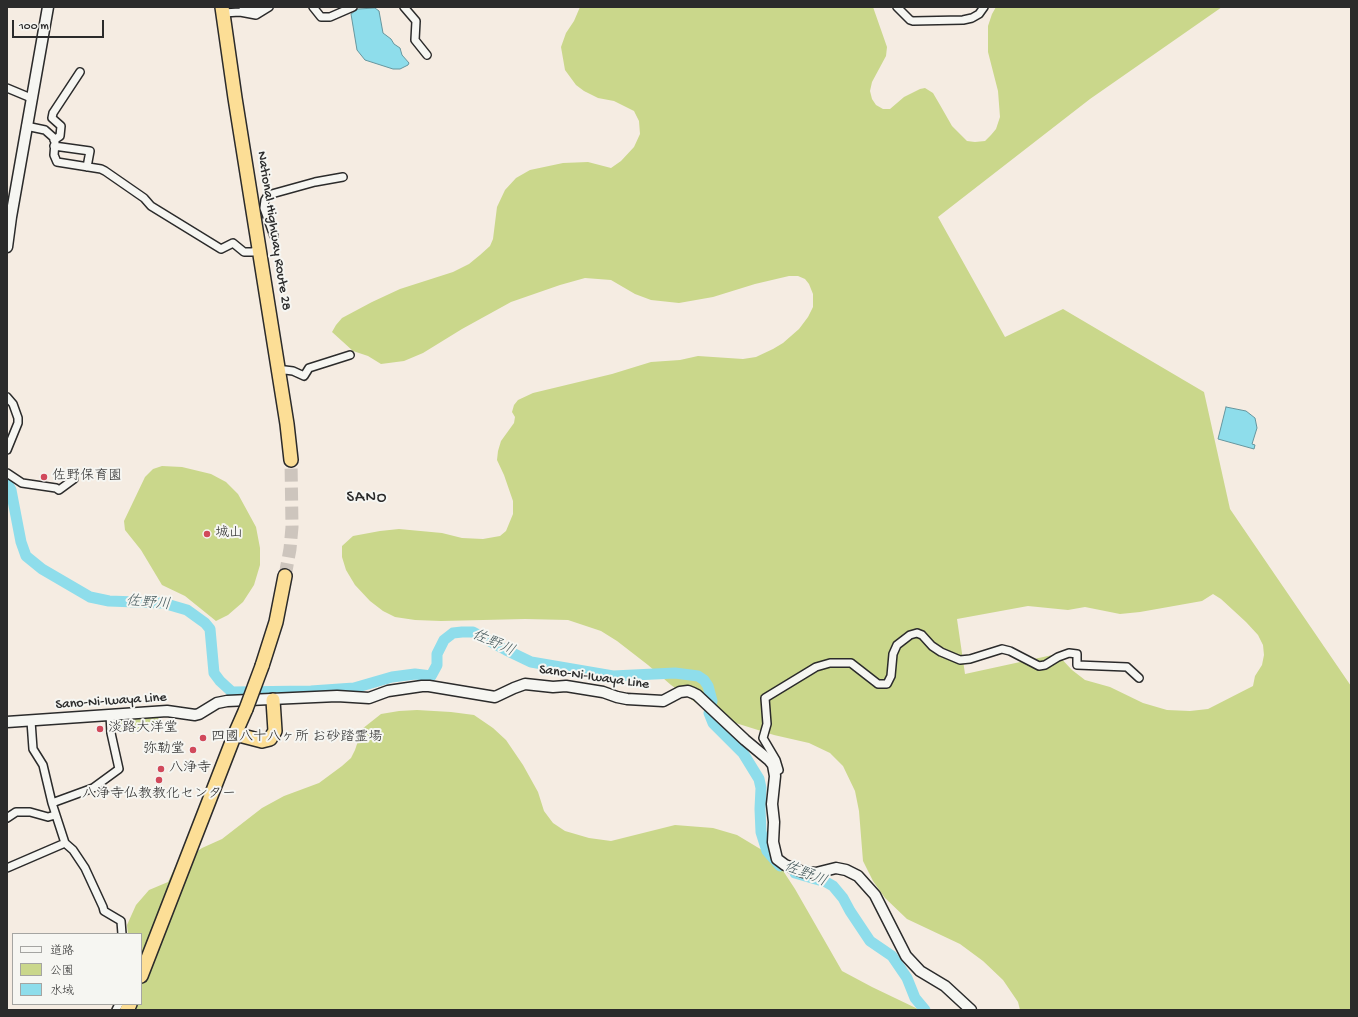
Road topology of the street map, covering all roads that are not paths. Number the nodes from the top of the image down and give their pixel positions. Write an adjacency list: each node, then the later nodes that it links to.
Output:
1 (48, 7): 13 (main road)
2 (243, 7): 8 (street)
3 (313, 7): 4 (street)
4 (352, 7)
5 (404, 7): 10 (street)
6 (897, 7): 7 (street)
7 (984, 7)
8 (266, 9): 9 (street)
9 (223, 10): 21 (highway, National Highway Route 28)
10 (427, 55)
11 (80, 72): 15 (street)
12 (7, 88): 13 (street)
13 (31, 98): 14 (main road)
14 (26, 126): 15 (street); 18 (main road)
15 (54, 143): 16 (street); 16 (street)
16 (87, 167): 21 (street)
17 (343, 177): 19 (street)
18 (10, 198): 20 (main road)
19 (274, 236)
20 (7, 247)
21 (260, 250): 23 (highway, National Highway Route 28)
22 (350, 355): 23 (street)
23 (278, 371): 26 (highway, National Highway Route 28)
24 (7, 397): 25 (street)
25 (7, 450)
26 (290, 460)
27 (7, 473): 28 (street)
28 (74, 479)
29 (285, 576): 35 (highway, bridge)
30 (1139, 678): 36 (street)
31 (273, 700): 32 (main road, Sano-Ni-Iwaya Line); 35 (highway); 36 (main road, Sano-Ni-Iwaya Line)
32 (110, 715): 33 (main road, Sano-Ni-Iwaya Line); 37 (street)
33 (31, 721): 34 (main road, Sano-Ni-Iwaya Line); 37 (street)
34 (7, 722)
35 (236, 734): 43 (highway)
36 (775, 772): 44 (main road)
37 (52, 803): 38 (street)
38 (55, 815): 39 (street); 40 (street)
39 (7, 818)
40 (65, 843): 41 (street); 42 (street)
41 (7, 868)
42 (122, 933)
43 (142, 973)
44 (971, 1010)

